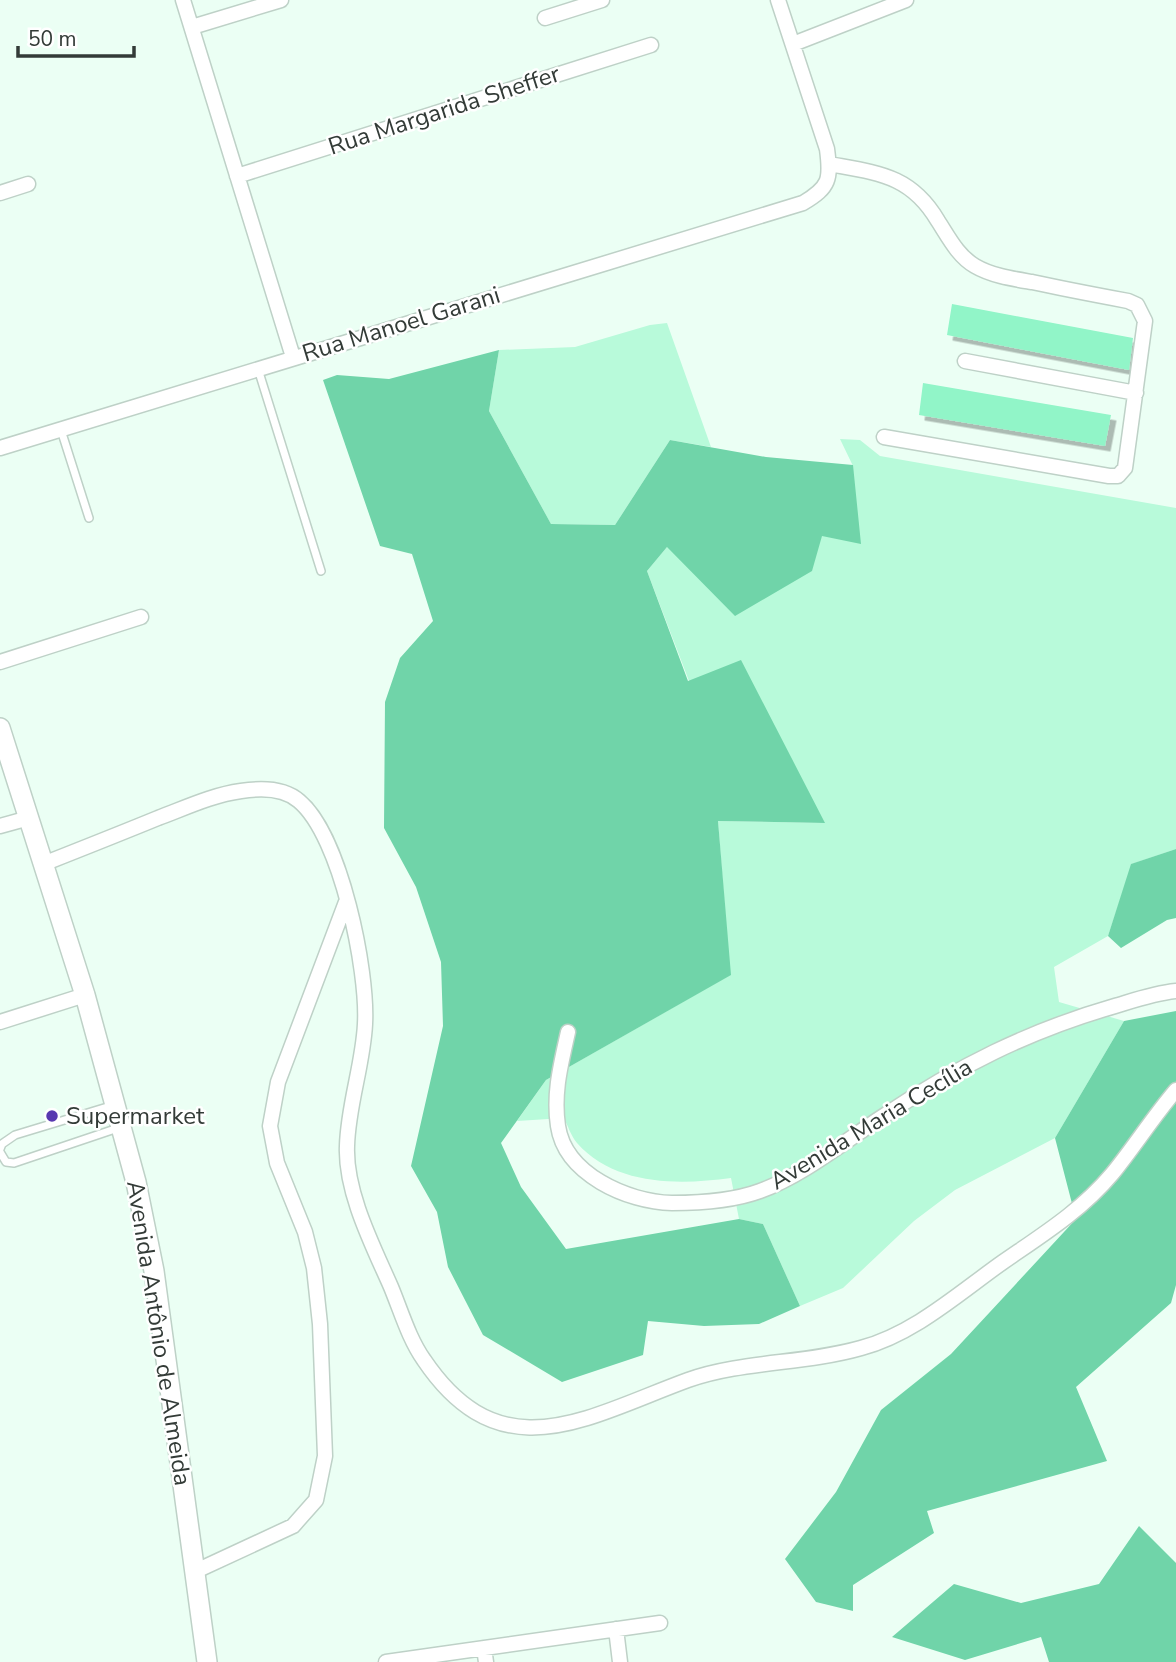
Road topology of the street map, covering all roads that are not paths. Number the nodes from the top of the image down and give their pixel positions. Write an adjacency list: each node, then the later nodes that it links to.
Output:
1 (183, 0): 7 (street)
2 (281, 0): 7 (street)
3 (601, 0): 6 (street)
4 (778, 0): 8 (street)
5 (906, 0): 8 (street)
6 (545, 18)
7 (192, 27): 11 (street)
8 (793, 44): 10 (street)
9 (651, 45): 11 (street, Rua Margarida Sheffer)
10 (829, 164): 14 (street, Rua Manoel Garani); 17 (street)
11 (237, 176): 14 (street)
12 (28, 184): 13 (street)
13 (0, 192)
14 (293, 357): 16 (street, Rua Manoel Garani)
15 (965, 361): 17 (street)
16 (258, 368): 18 (street, Rua Manoel Garani); 22 (lane)
17 (1136, 393): 19 (street)
18 (61, 430): 20 (street, Rua Manoel Garani); 21 (lane)
19 (884, 437)
20 (0, 448)
21 (89, 518)
22 (321, 571)
23 (141, 617): 24 (street)
24 (0, 662)
25 (0, 728): 26 (street, Avenida Antônio de Almeida)
26 (29, 818): 27 (street); 28 (street, Avenida Antônio de Almeida)
27 (0, 827)
28 (43, 864): 29 (street); 31 (street, Avenida Antônio de Almeida)
29 (346, 900): 34 (street); 38 (street)
30 (1176, 991): 33 (street, Avenida Maria Cecília)
31 (85, 995): 32 (street); 35 (street, Avenida Antônio de Almeida)
32 (0, 1021)
33 (568, 1032)
34 (1176, 1090)
35 (115, 1104): 36 (street, Avenida Antônio de Almeida); 37 (lane)
36 (121, 1127): 37 (lane); 38 (street, Avenida Antônio de Almeida)
37 (0, 1151)
38 (195, 1571): 42 (street, Avenida Antônio de Almeida)
39 (660, 1623): 40 (street)
40 (616, 1629): 41 (street); 44 (street)
41 (485, 1655): 43 (street)
42 (207, 1662)
43 (386, 1662)
44 (620, 1662)

